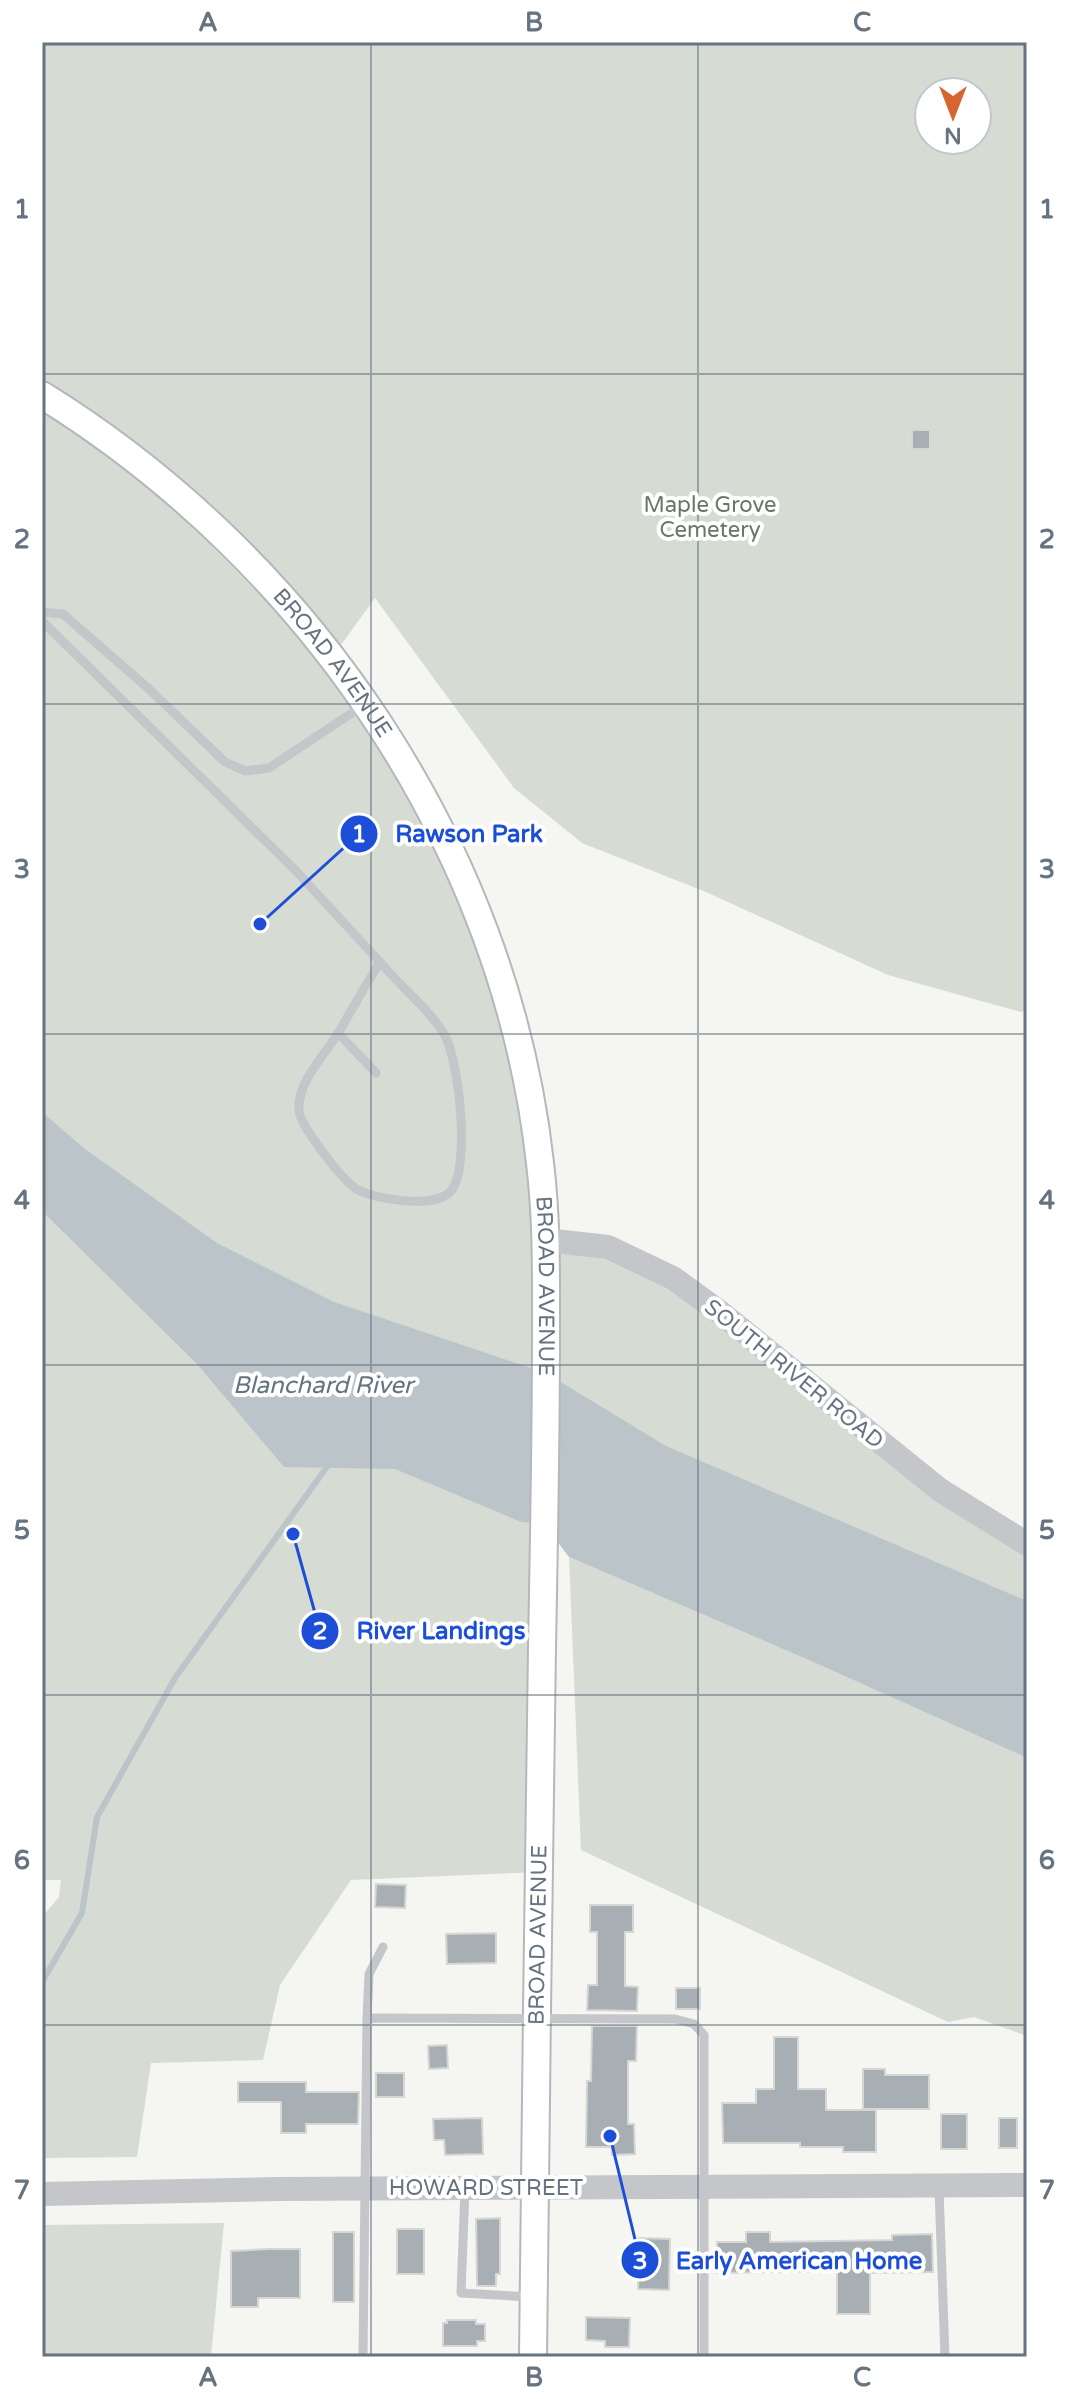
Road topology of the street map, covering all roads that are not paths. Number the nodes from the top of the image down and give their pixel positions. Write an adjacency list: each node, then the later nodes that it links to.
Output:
1 (42, 395): 4 (main road, BROAD AVENUE)
2 (42, 612): 4 (lane)
3 (42, 621): 5 (lane)
4 (366, 703): 8 (main road, BROAD AVENUE)
5 (380, 962): 6 (lane); 6 (lane)
6 (338, 1033): 7 (lane)
7 (376, 1073)
8 (546, 1240): 9 (street, SOUTH RIVER ROAD); 12 (main road, BROAD AVENUE)
9 (1027, 1544)
10 (383, 1947): 11 (lane)
11 (367, 2018): 12 (lane); 17 (lane)
12 (537, 2019): 15 (lane); 16 (main road, BROAD AVENUE)
13 (939, 2185): 14 (street, HOWARD STREET); 15 (street, HOWARD STREET); 24 (lane)
14 (1027, 2185)
15 (703, 2186): 16 (street, HOWARD STREET); 23 (lane)
16 (534, 2188): 18 (street, HOWARD STREET); 20 (main road, BROAD AVENUE)
17 (363, 2189): 18 (street, HOWARD STREET); 19 (street, HOWARD STREET); 21 (lane)
18 (465, 2189): 20 (lane)
19 (42, 2194)
20 (533, 2297): 22 (main road, BROAD AVENUE)
21 (363, 2357)
22 (533, 2357)
23 (704, 2357)
24 (945, 2357)

